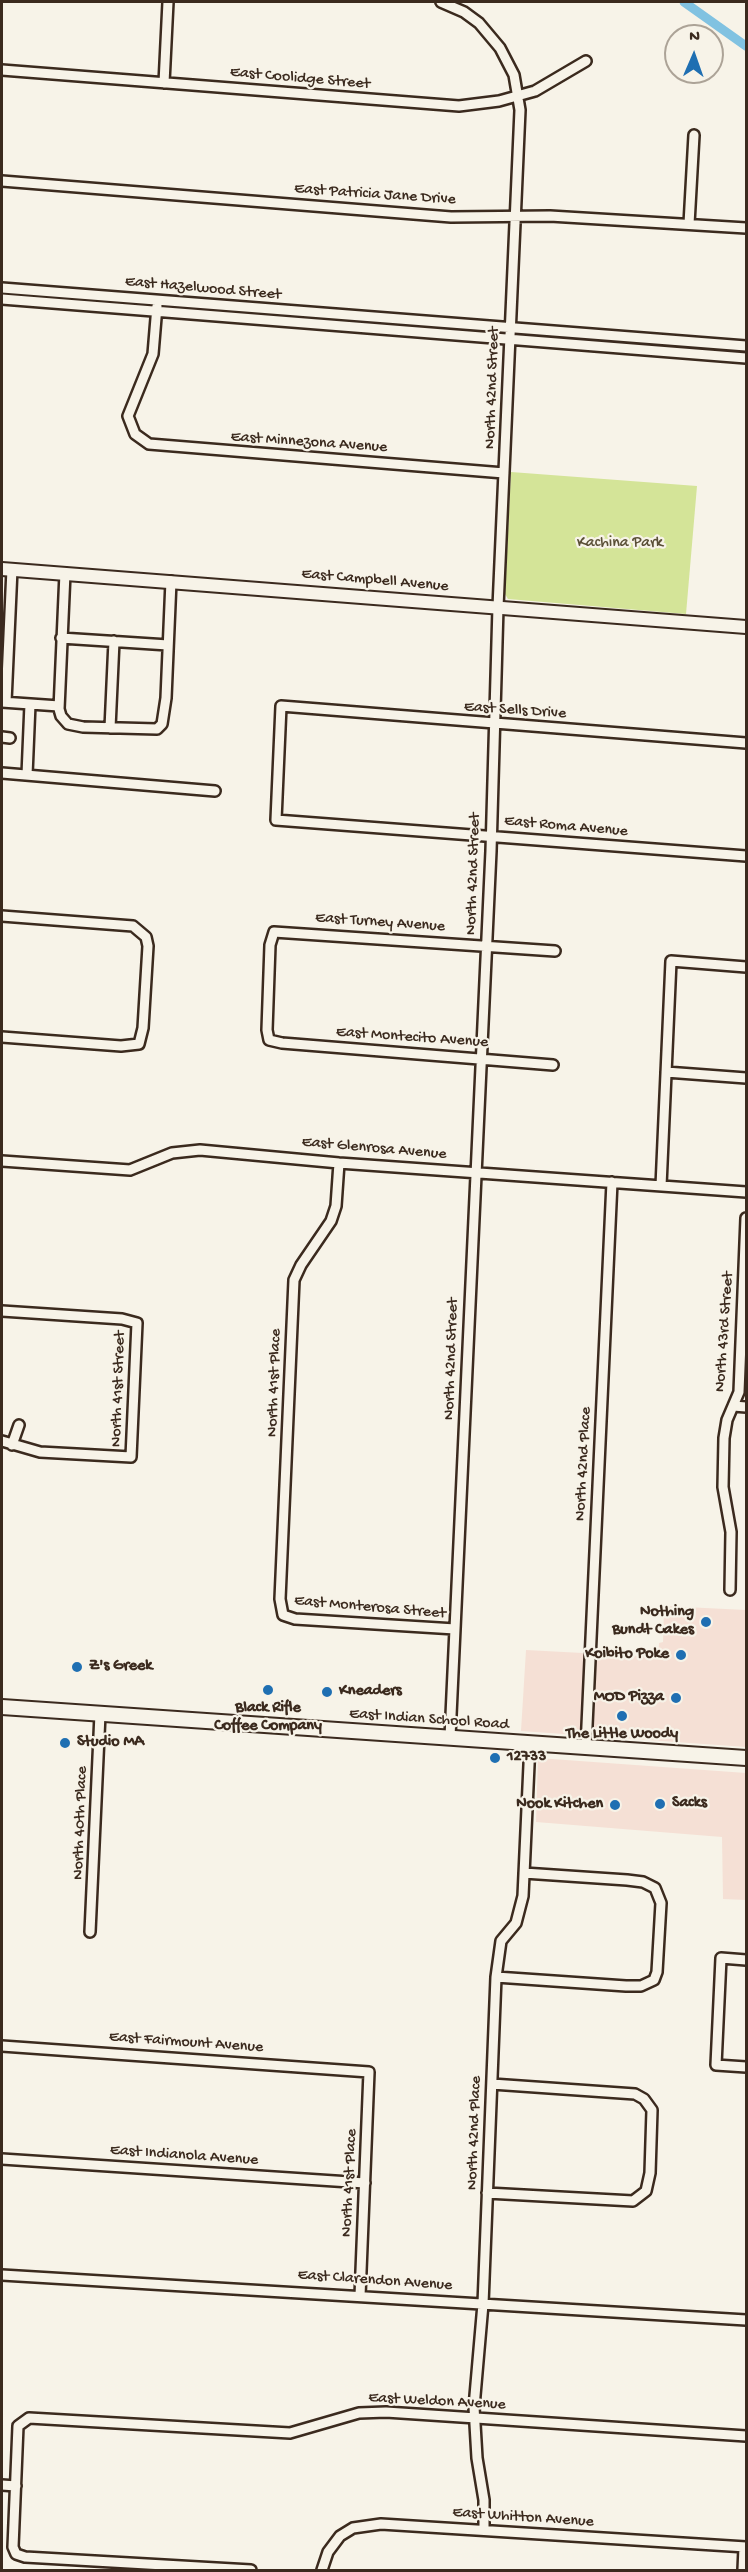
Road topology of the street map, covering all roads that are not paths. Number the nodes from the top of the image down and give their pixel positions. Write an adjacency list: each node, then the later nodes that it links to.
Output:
1 (168, 2): 5 (street)
2 (441, 2): 6 (street, North 42nd Street)
3 (586, 61): 6 (street, East Coolidge Street)
4 (2, 70): 5 (street, East Coolidge Street)
5 (164, 83): 6 (street, East Coolidge Street)
6 (519, 96): 9 (street, North 42nd Street)
7 (694, 135): 10 (street)
8 (2, 181): 9 (street, East Patricia Jane Drive)
9 (516, 217): 10 (street, East Patricia Jane Drive); 19 (street, North 42nd Street)
10 (689, 224): 11 (street, East Patricia Jane Drive)
11 (747, 228)
12 (2, 288): 13 (street, East Hazelwood Street)
13 (87, 295): 15 (street); 16 (street, East Hazelwood Street)
14 (2, 299): 15 (street, East Hazelwood Street)
15 (87, 306): 16 (street, East Hazelwood Street)
16 (157, 306): 17 (street, East Hazelwood Street); 18 (street, East Hazelwood Street); 25 (street, East Minnezona Avenue)
17 (315, 313): 18 (street); 19 (street, East Hazelwood Street)
18 (314, 324): 21 (street, East Hazelwood Street)
19 (510, 328): 20 (street, East Hazelwood Street); 21 (street, North 42nd Street)
20 (603, 336): 22 (street, East Hazelwood Street); 23 (street)
21 (510, 339): 23 (street, East Hazelwood Street); 25 (street, North 42nd Street)
22 (747, 346)
23 (603, 347): 24 (street, East Hazelwood Street)
24 (747, 358)
25 (504, 473): 29 (street, North 42nd Street)
26 (7, 569): 27 (street, East Campbell Avenue); 34 (street)
27 (65, 573): 28 (street, East Campbell Avenue); 31 (street)
28 (171, 581): 29 (street, East Campbell Avenue); 33 (street)
29 (498, 607): 30 (street, East Campbell Avenue); 37 (street, North 42nd Street)
30 (747, 627)
31 (61, 638): 32 (street); 36 (street)
32 (114, 641): 33 (street); 38 (street)
33 (168, 645): 38 (street)
34 (4, 702): 35 (street)
35 (30, 704): 36 (street); 41 (street)
36 (59, 706): 38 (street)
37 (495, 725): 39 (street, East Sells Drive); 43 (street, East Sells Drive); 44 (street, North 42nd Street)
38 (111, 728)
39 (747, 743)
40 (2, 773): 41 (street)
41 (27, 775): 42 (street)
42 (214, 791)
43 (276, 820): 44 (street, East Roma Avenue)
44 (490, 836): 45 (street, East Roma Avenue); 47 (street, North 42nd Street)
45 (747, 856)
46 (2, 916): 50 (street)
47 (486, 946): 48 (street, East Turney Avenue); 51 (street, East Turney Avenue); 52 (street, North 42nd Street)
48 (555, 951)
49 (747, 967): 54 (street)
50 (2, 1037)
51 (269, 1040): 52 (street, East Montecito Avenue)
52 (481, 1058): 53 (street, East Montecito Avenue); 58 (street, North 42nd Street)
53 (553, 1065)
54 (666, 1072): 55 (street); 60 (street)
55 (747, 1078)
56 (2, 1161): 57 (street, East Glenrosa Avenue)
57 (339, 1163): 58 (street, East Glenrosa Avenue); 70 (street, North 41st Place)
58 (476, 1173): 59 (street, East Glenrosa Avenue); 71 (street, North 42nd Street)
59 (612, 1182): 60 (street, East Glenrosa Avenue); 76 (street, North 42nd Place)
60 (661, 1186): 61 (street, East Glenrosa Avenue)
61 (747, 1192)
62 (747, 1218): 64 (street, North 43rd Street)
63 (2, 1311): 68 (street, North 41st Street)
64 (733, 1406): 65 (street); 69 (street, North 43rd Street)
65 (747, 1407)
66 (19, 1425): 68 (street)
67 (2, 1441): 68 (street)
68 (12, 1445)
69 (730, 1590)
70 (283, 1615): 71 (street, East Monterosa Street)
71 (455, 1629): 74 (street, North 42nd Street)
72 (2, 1707): 73 (main road, East Indian School Road)
73 (100, 1714): 74 (main road, East Indian School Road); 79 (street, North 40th Place)
74 (450, 1737): 75 (main road, East Indian School Road)
75 (530, 1743): 76 (main road, East Indian School Road); 78 (street, North 42nd Place)
76 (586, 1747): 77 (main road, East Indian School Road)
77 (747, 1758)
78 (524, 1873): 81 (street, North 42nd Place); 81 (street)
79 (90, 1932)
80 (747, 1960): 83 (street)
81 (496, 1977): 85 (street, North 42nd Place)
82 (2, 2046): 84 (street, East Fairmount Avenue)
83 (747, 2067)
84 (369, 2072): 87 (street, North 41st Place)
85 (492, 2084): 88 (street, North 42nd Place); 88 (street)
86 (2, 2159): 87 (street, East Indianola Avenue)
87 (365, 2183): 90 (street, North 41st Place)
88 (487, 2193): 91 (street, North 42nd Place)
89 (2, 2275): 90 (street, East Clarendon Avenue)
90 (360, 2296): 91 (street, East Clarendon Avenue)
91 (483, 2304): 92 (street, East Clarendon Avenue); 93 (street, North 42nd Place)
92 (747, 2320)
93 (474, 2419): 94 (street, East Weldon Avenue); 96 (street, East Weldon Avenue); 97 (street, North 42nd Place)
94 (747, 2436)
95 (2, 2485): 96 (street)
96 (16, 2486): 99 (street)
97 (484, 2530): 98 (street, East Whitton Avenue); 100 (street, East Whitton Avenue)
98 (745, 2547): 101 (street)
99 (251, 2571)
100 (322, 2571)
101 (743, 2571)

